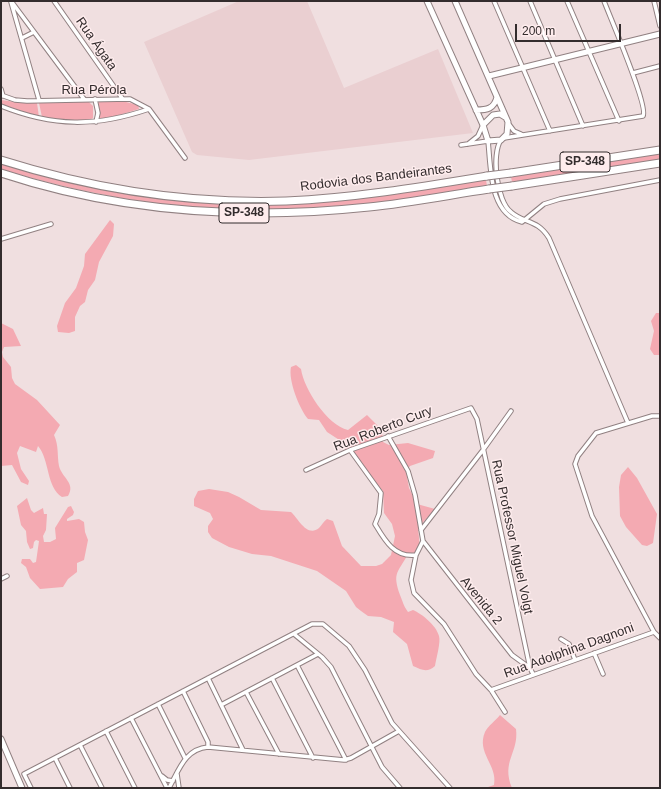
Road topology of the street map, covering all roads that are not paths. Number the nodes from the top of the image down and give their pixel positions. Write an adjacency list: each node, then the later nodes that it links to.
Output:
1 (11, 1): 11 (street); 13 (street)
2 (54, 1): 24 (street, Rua Ágata)
3 (427, 1): 30 (street)
4 (455, 1): 20 (street)
5 (494, 1): 17 (street)
6 (530, 1): 16 (street)
7 (567, 1): 15 (street)
8 (604, 1): 14 (street)
9 (654, 1): 10 (street)
10 (660, 26)
11 (34, 32): 13 (street); 25 (street)
12 (660, 34): 14 (street)
13 (22, 38): 27 (street)
14 (621, 43): 15 (street); 19 (street)
15 (589, 50): 16 (street); 32 (street)
16 (555, 59): 17 (street); 35 (street)
17 (522, 66): 20 (street); 36 (street)
18 (660, 66): 19 (street)
19 (633, 73): 32 (street)
20 (489, 76): 23 (street)
21 (1, 89): 22 (street)
22 (2, 96): 27 (street, Rua Pérola)
23 (497, 97): 30 (street); 31 (street)
24 (122, 98): 26 (street, Rua Pérola); 29 (street, Rua Pérola)
25 (84, 99): 26 (street, Rua Pérola); 27 (street, Rua Pérola)
26 (95, 99): 33 (street)
27 (39, 100)
28 (1, 106): 33 (street)
29 (149, 109): 33 (street); 43 (street, Rua Pérola)
30 (476, 110): 34 (street)
31 (507, 120): 34 (street); 37 (street); 38 (street)
32 (619, 121): 35 (street)
33 (96, 122)
34 (483, 125): 39 (street); 40 (street)
35 (583, 126): 36 (street)
36 (550, 131): 37 (street)
37 (526, 134): 38 (street)
38 (503, 139): 39 (street); 48 (street)
39 (488, 141): 40 (street); 48 (street)
40 (467, 145): 41 (street)
41 (461, 146)
42 (660, 150): 44 (highway, Rodovia dos Bandeirantes / SP-348, bridge)
43 (185, 158)
44 (1, 160)
45 (660, 164): 46 (highway, Rodovia dos Bandeirantes / SP-348, bridge)
46 (1, 173)
47 (660, 180): 48 (street)
48 (526, 219): 54 (street)
49 (51, 224): 50 (street)
50 (1, 239)
51 (467, 408): 55 (street, Rua Roberto Cury); 57 (street, Rua Professor Miguel Volgt)
52 (511, 411): 57 (street)
53 (660, 416): 54 (street)
54 (628, 423): 64 (street)
55 (388, 436): 56 (street, Rua Roberto Cury); 59 (street)
56 (350, 450): 58 (street, Rua Roberto Cury); 61 (street)
57 (483, 450): 59 (street); 72 (street, Rua Professor Miguel Volgt)
58 (306, 470)
59 (421, 530): 60 (street)
60 (423, 541): 61 (street); 72 (street, Avenida 2)
61 (416, 555): 77 (street)
62 (7, 576): 63 (street)
63 (1, 579)
64 (654, 632): 66 (street); 68 (street, Rua Adolphina Dagnoni)
65 (294, 634): 69 (street); 75 (street); 85 (street)
66 (660, 638)
67 (561, 639): 70 (street)
68 (594, 653): 70 (street, Rua Adolphina Dagnoni); 74 (street)
69 (318, 654): 71 (street); 89 (street)
70 (575, 660): 73 (street, Rua Adolphina Dagnoni)
71 (297, 665): 76 (street); 95 (street)
72 (530, 668): 73 (street, Rua Professor Miguel Volgt)
73 (533, 674): 77 (street, Rua Adolphina Dagnoni)
74 (603, 674)
75 (208, 678): 78 (street); 81 (street)
76 (272, 678): 79 (street); 94 (street)
77 (491, 690): 82 (street)
78 (182, 692): 80 (street); 88 (street)
79 (246, 692): 81 (street); 91 (street)
80 (158, 704): 83 (street); 93 (street)
81 (221, 705): 90 (street)
82 (505, 712)
83 (131, 718): 84 (street); 97 (street)
84 (106, 731): 87 (street); 103 (street)
85 (399, 731): 89 (street); 107 (street)
86 (1, 739): 99 (street)
87 (80, 745): 92 (street); 102 (street)
88 (208, 747): 90 (street); 93 (street)
89 (372, 747): 95 (street); 106 (street)
90 (243, 750): 91 (street)
91 (279, 754): 94 (street)
92 (55, 758): 100 (street); 101 (street)
93 (185, 758): 96 (street)
94 (313, 758): 95 (street)
95 (346, 760)
96 (177, 774): 98 (street); 105 (street)
97 (161, 776): 98 (street); 104 (street)
98 (173, 781): 104 (street)
99 (21, 788)
100 (31, 788)
101 (70, 788)
102 (102, 788)
103 (135, 788)
104 (168, 788)
105 (179, 788)
106 (400, 788)
107 (450, 788)

